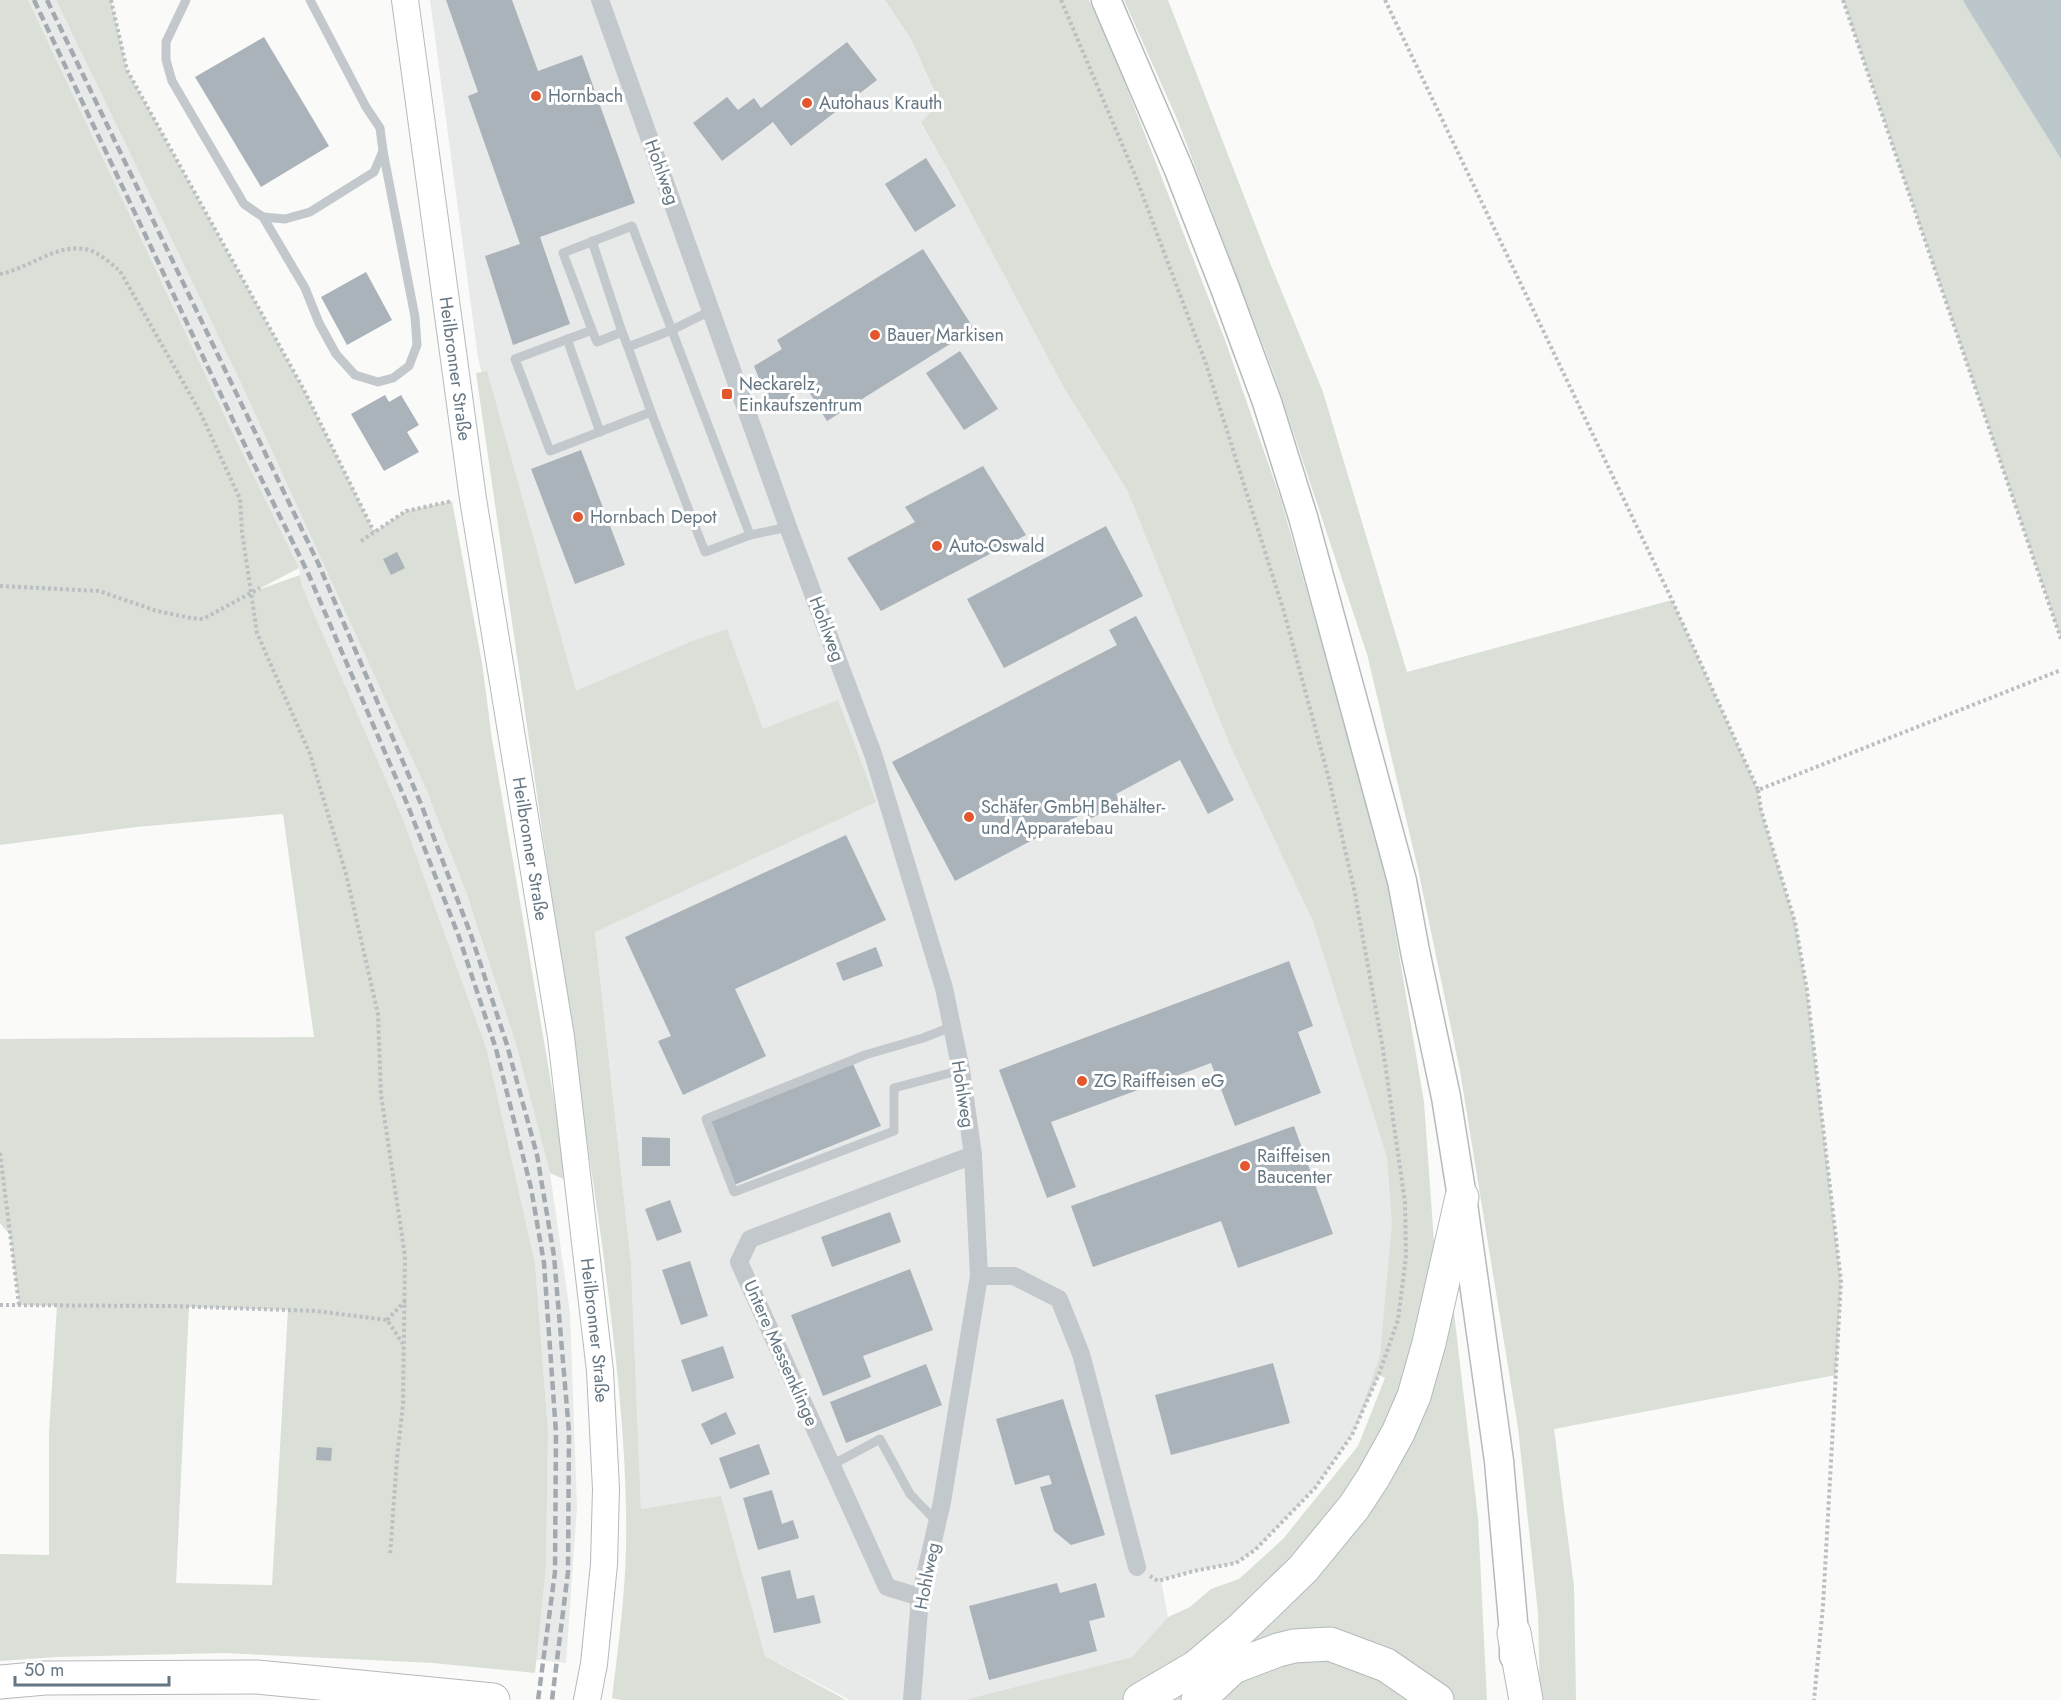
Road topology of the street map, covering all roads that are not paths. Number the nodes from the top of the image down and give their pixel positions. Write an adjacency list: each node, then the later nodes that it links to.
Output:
1 (186, 0): 7 (lane)
2 (310, 0): 6 (lane)
3 (405, 0): 31 (street, Heilbronner Straße)
4 (600, 0): 9 (street, Hohlweg)
5 (1106, 0): 22 (main road)
6 (383, 151): 7 (lane); 7 (lane)
7 (262, 217)
8 (592, 242): 10 (lane); 11 (lane); 12 (lane)
9 (710, 311): 11 (lane); 17 (street, Hohlweg)
10 (592, 330): 12 (lane); 13 (lane)
11 (672, 330): 14 (lane); 18 (lane)
12 (622, 332): 14 (lane)
13 (567, 339): 16 (lane); 16 (lane)
14 (628, 347): 15 (lane)
15 (651, 412): 16 (lane); 18 (lane)
16 (600, 432)
17 (788, 527): 18 (lane); 19 (street, Hohlweg)
18 (750, 535)
19 (951, 1027): 20 (street, Hohlweg); 20 (lane)
20 (961, 1070): 21 (street, Hohlweg)
21 (973, 1155): 23 (street, Hohlweg); 24 (street, Untere Messenklinge)
22 (1462, 1197): 28 (main road); 33 (highway)
23 (979, 1276): 25 (street, Hohlweg); 26 (street)
24 (832, 1466): 25 (lane); 27 (street, Untere Messenklinge)
25 (938, 1522): 27 (street, Hohlweg)
26 (1137, 1568)
27 (920, 1597): 32 (street, Hohlweg)
28 (1514, 1633): 36 (main road); 37 (highway)
29 (0, 1682): 30 (highway)
30 (493, 1700)
31 (587, 1700)
32 (912, 1700)
33 (1140, 1700)
34 (1198, 1700): 35 (highway)
35 (1437, 1700)
36 (1515, 1700)
37 (1526, 1700)

